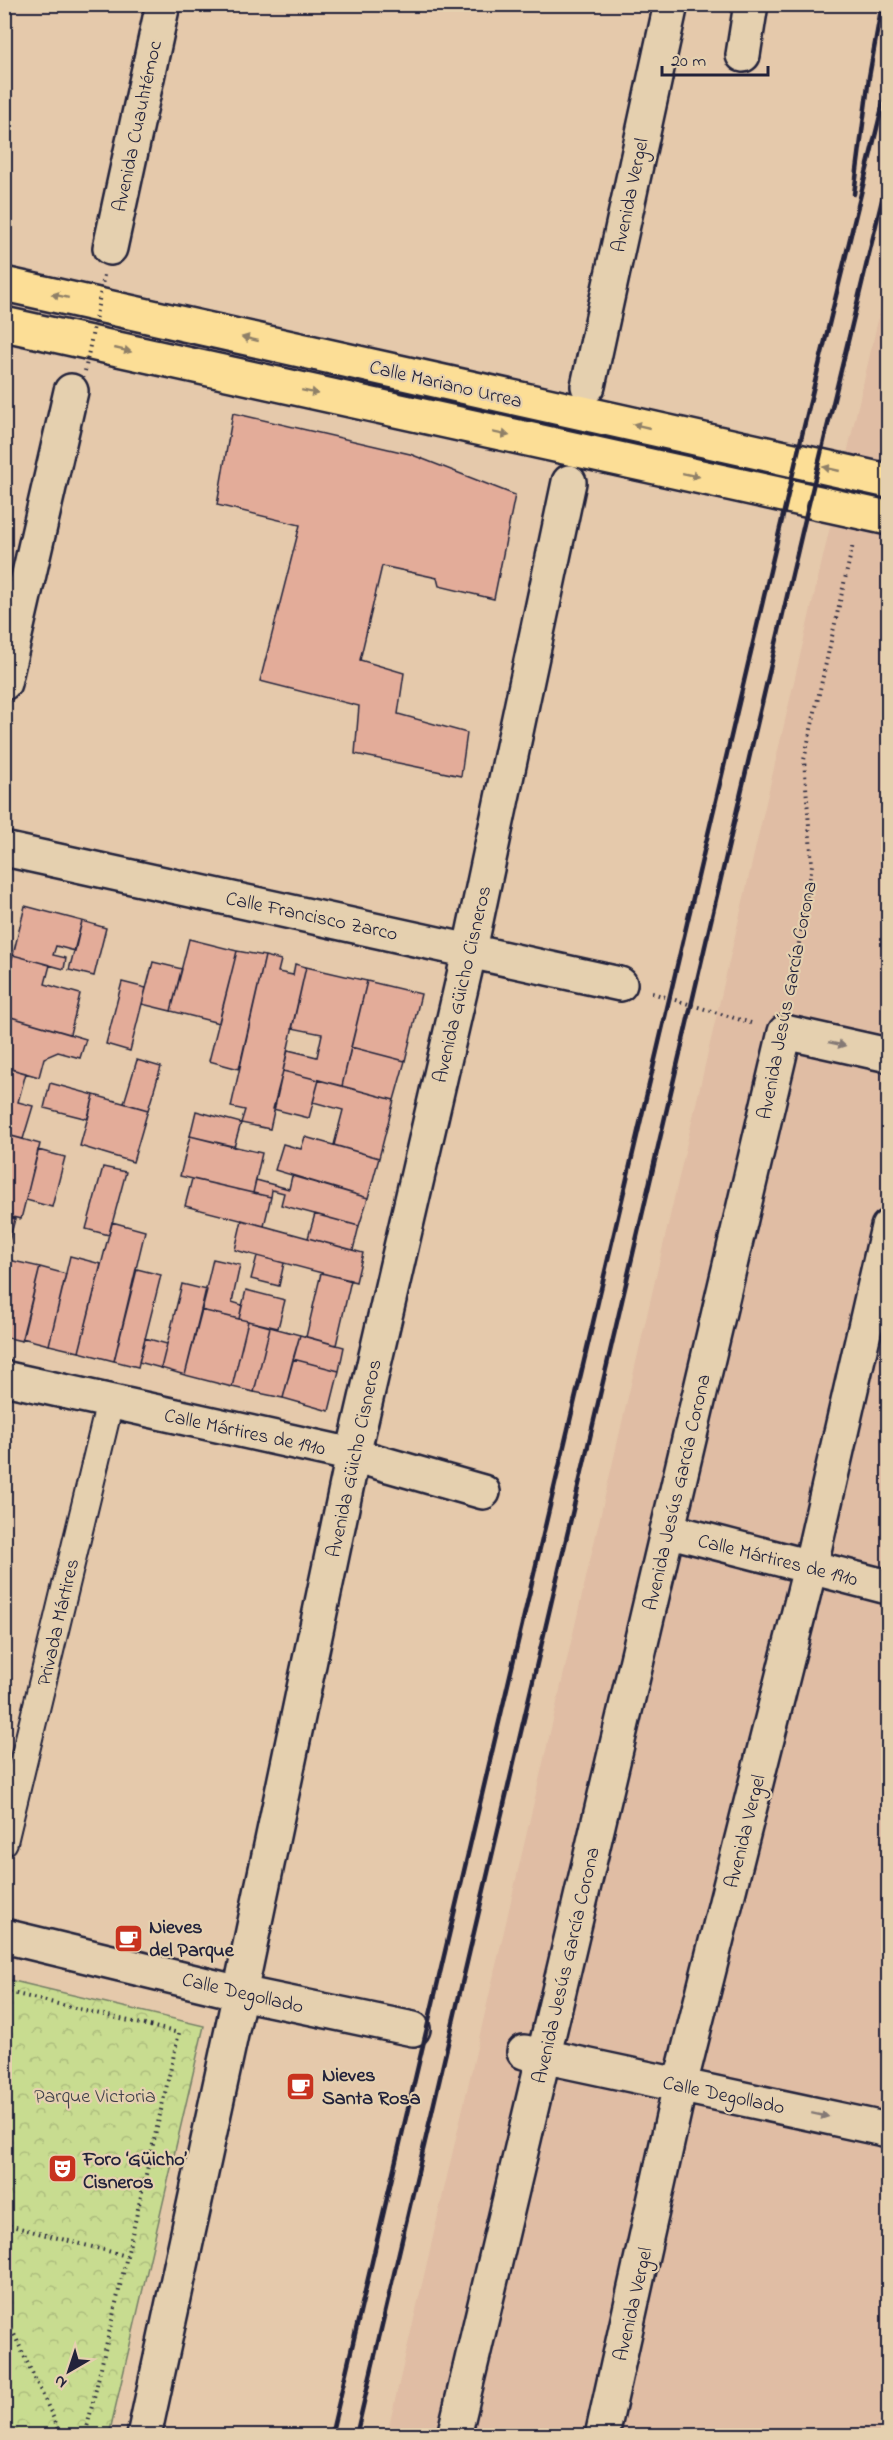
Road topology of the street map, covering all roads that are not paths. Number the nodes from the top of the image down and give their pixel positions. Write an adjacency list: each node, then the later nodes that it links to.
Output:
1 (163, 4): 5 (street, Avenida Cuauhtémoc)
2 (671, 4): 9 (street, Avenida Vergel)
3 (751, 4): 4 (street)
4 (743, 55)
5 (107, 262)
6 (4, 284): 10 (main road, Calle Mariano Urrea, one-way to 6)
7 (4, 324): 12 (main road, Calle Mariano Urrea, one-way to 12)
8 (78, 381): 13 (street)
9 (588, 386)
10 (888, 481)
11 (569, 482): 15 (street, Avenida Güicho Cisneros)
12 (888, 518)
13 (4, 683)
14 (4, 849): 15 (street, Calle Francisco Zarco)
15 (470, 949): 16 (street, Calle Francisco Zarco); 21 (street, Avenida Güicho Cisneros)
16 (620, 984)
17 (888, 1055): 23 (street, Avenida Jesús García Corona, one-way to 17)
18 (888, 1227): 24 (street, Avenida Vergel)
19 (4, 1378): 20 (street, Calle Mártires de 1910)
20 (110, 1402): 21 (street, Calle Mártires de 1910); 26 (street, Privada Mártires)
21 (352, 1455): 22 (street, Calle Mártires de 1910); 28 (street, Avenida Güicho Cisneros)
22 (483, 1492)
23 (667, 1530): 24 (street, Calle Mártires de 1910); 30 (street, Avenida Jesús García Corona)
24 (810, 1569): 25 (street, Calle Mártires de 1910); 31 (street, Avenida Vergel)
25 (888, 1587)
26 (4, 1842)
27 (4, 1936): 28 (street, Calle Degollado)
28 (240, 1993): 29 (street, Calle Degollado); 33 (street, Avenida Güicho Cisneros)
29 (413, 2029)
30 (534, 2054): 31 (street, Calle Degollado); 34 (street, Avenida Jesús García Corona)
31 (680, 2085): 32 (street, Calle Degollado, one-way to 32); 35 (street, Avenida Vergel)
32 (888, 2130)
33 (144, 2436)
34 (454, 2436)
35 (602, 2436)

